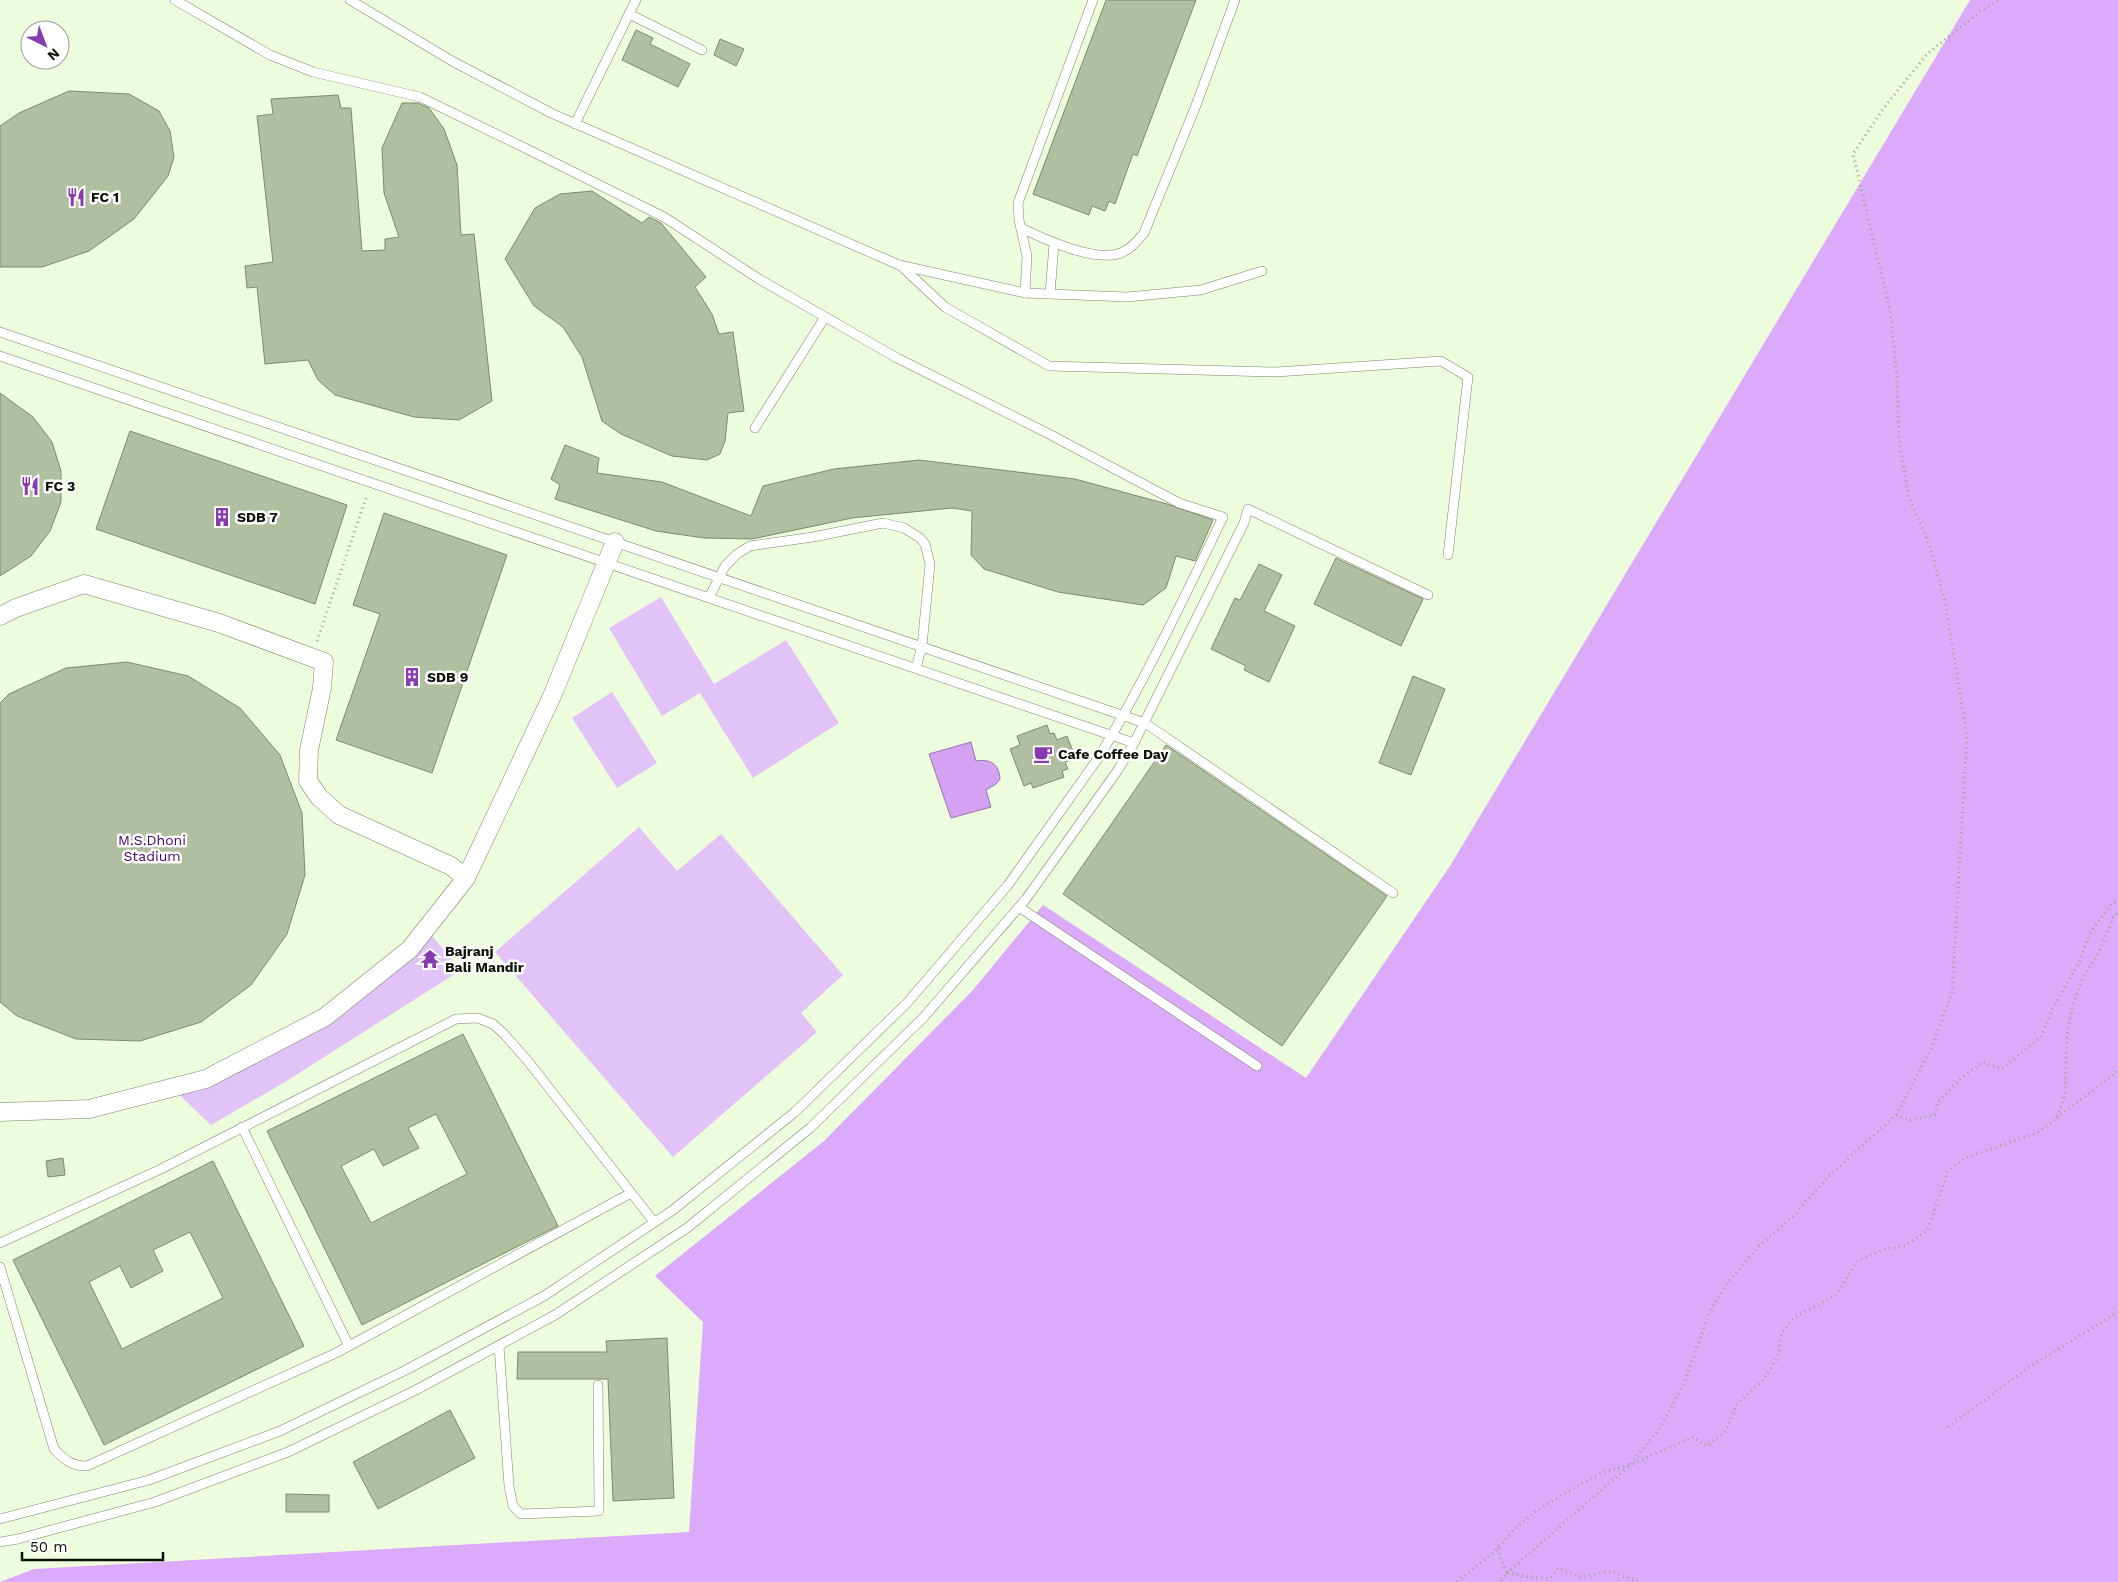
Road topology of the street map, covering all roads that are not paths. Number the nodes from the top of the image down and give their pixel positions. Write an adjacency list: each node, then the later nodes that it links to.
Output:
1 (175, 0): 15 (lane)
2 (350, 0): 8 (lane)
3 (636, 0): 6 (lane)
4 (1093, 0): 9 (lane)
5 (1235, 0): 10 (lane)
6 (629, 14): 7 (lane); 8 (lane)
7 (702, 50)
8 (575, 124): 11 (lane)
9 (1021, 228): 10 (lane); 13 (lane)
10 (1054, 244): 14 (lane)
11 (899, 265): 13 (lane); 20 (lane)
12 (1262, 271): 14 (lane)
13 (1025, 293): 14 (lane)
14 (1050, 294)
15 (825, 317): 18 (lane); 28 (lane)
16 (0, 332): 19 (lane)
17 (0, 356): 21 (lane)
18 (755, 428)
19 (615, 542): 21 (street); 22 (lane)
20 (1448, 555)
21 (606, 563): 24 (lane); 32 (street)
22 (719, 577): 24 (lane); 26 (lane); 26 (lane)
23 (1428, 596): 29 (lane)
24 (709, 598): 27 (lane)
25 (0, 616): 32 (street)
26 (922, 646): 27 (lane); 28 (lane)
27 (916, 668): 30 (lane)
28 (1124, 715): 29 (lane); 30 (lane)
29 (1146, 723): 31 (lane); 33 (lane)
30 (1112, 736): 31 (lane); 39 (lane)
31 (1134, 743): 34 (lane)
32 (466, 878): 36 (street)
33 (1393, 893)
34 (1019, 907): 35 (lane); 43 (lane)
35 (1257, 1066)
36 (0, 1112)
37 (242, 1127): 38 (lane); 40 (lane); 42 (lane)
38 (631, 1193): 39 (lane); 42 (lane)
39 (654, 1222): 45 (lane)
40 (0, 1243)
41 (0, 1267): 42 (lane)
42 (349, 1346)
43 (499, 1346): 44 (lane); 46 (lane)
44 (598, 1385)
45 (0, 1519)
46 (0, 1542)

